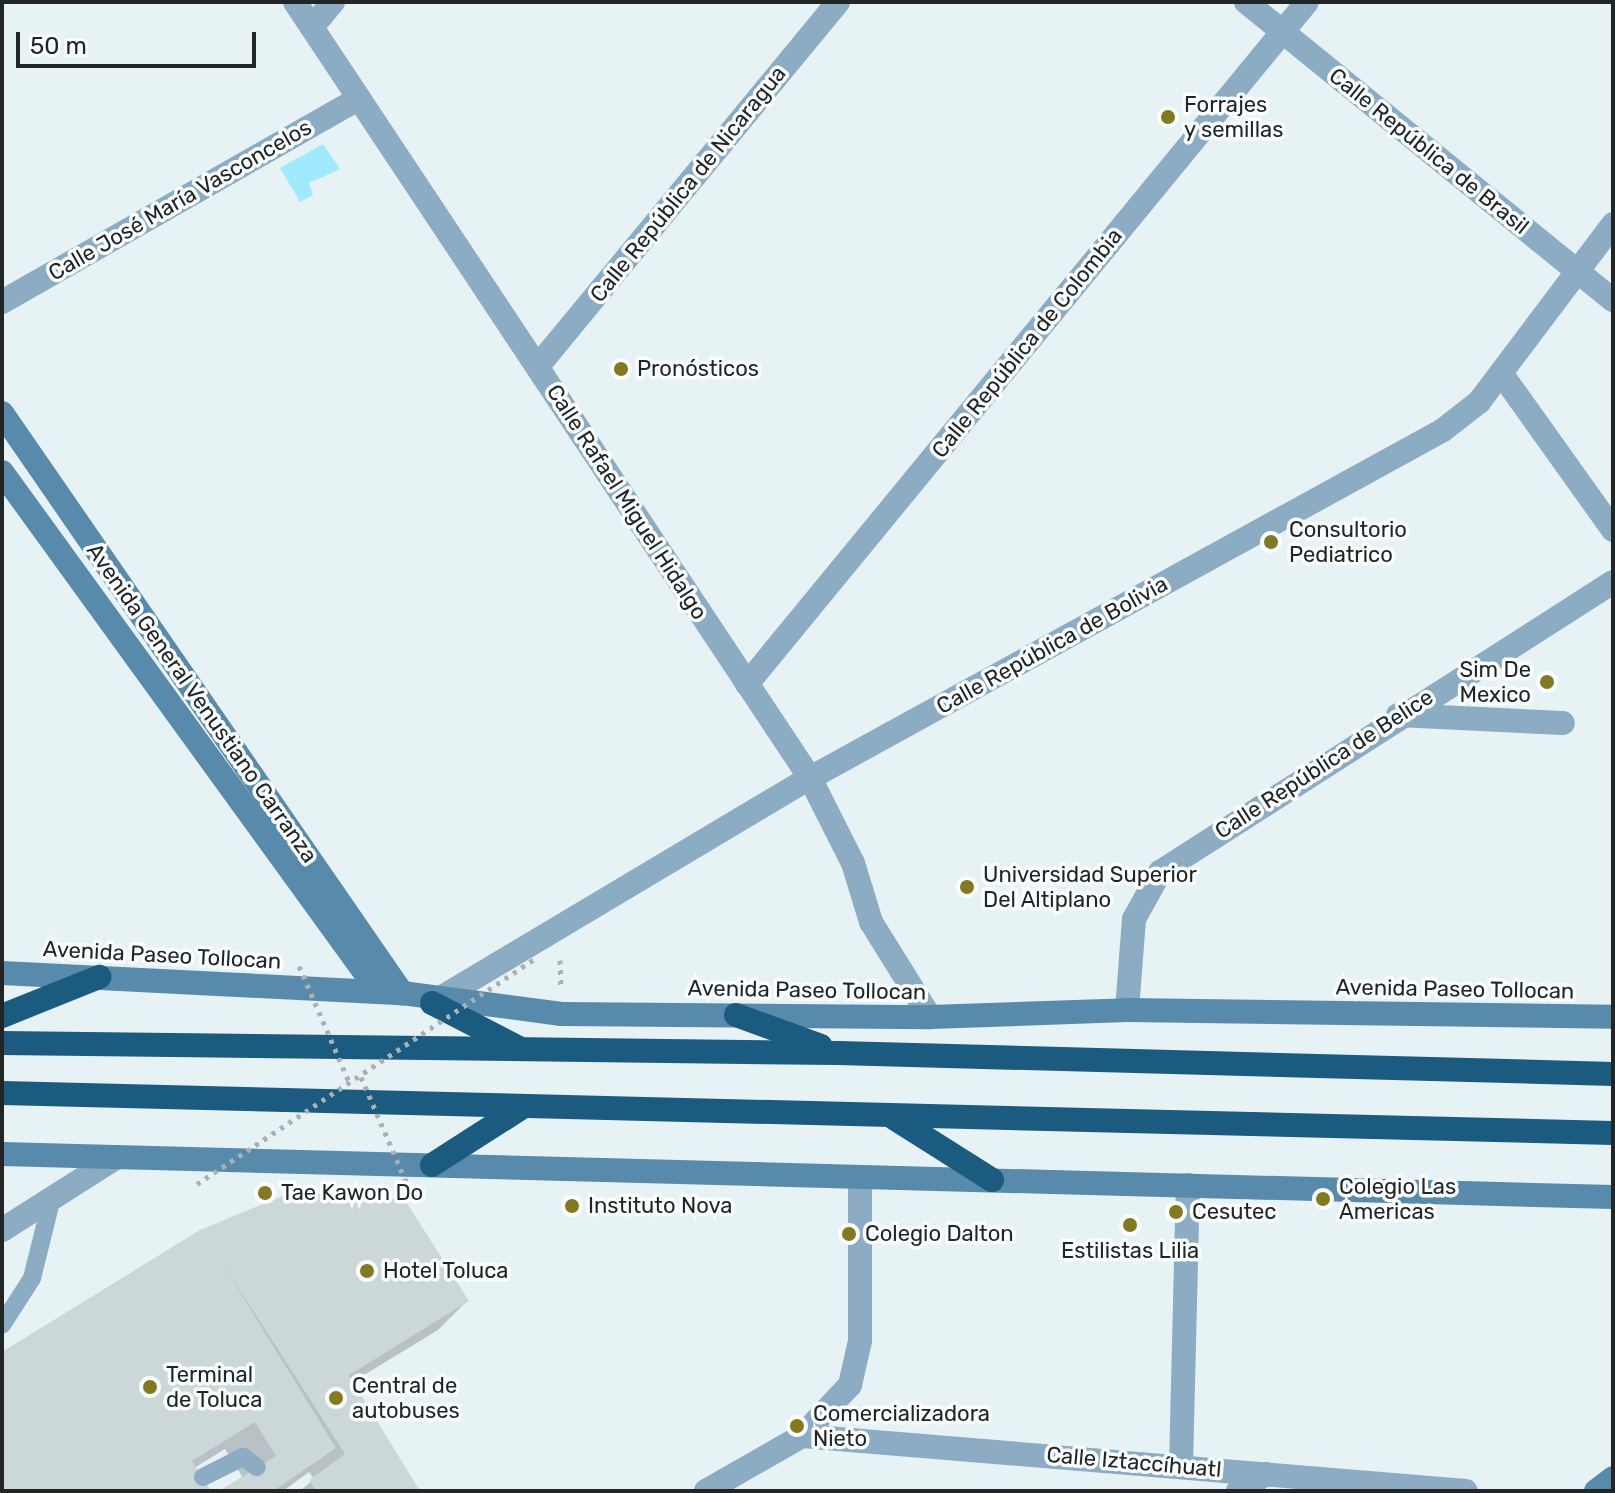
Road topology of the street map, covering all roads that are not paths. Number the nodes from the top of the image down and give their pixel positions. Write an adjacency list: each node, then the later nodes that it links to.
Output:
1 (295, 2): 6 (street, Calle Rafael Miguel Hidalgo)
2 (333, 2): 6 (street)
3 (838, 2): 13 (street, Calle República de Nicaragua)
4 (1246, 2): 7 (street, Calle República de Brasil)
5 (1307, 2): 7 (street, Calle República de Colombia)
6 (312, 27): 8 (street, Calle Rafael Miguel Hidalgo)
7 (1282, 32): 10 (street, Calle República de Brasil); 19 (street, Calle República de Colombia)
8 (359, 98): 12 (street, Calle José María Vasconcelos); 13 (street, Calle Rafael Miguel Hidalgo)
9 (1613, 224): 10 (street, Calle República de Bolivia)
10 (1576, 270): 11 (street, Calle República de Brasil); 14 (street, Calle República de Bolivia)
11 (1613, 300)
12 (2, 302)
13 (538, 366): 19 (street, Calle Rafael Miguel Hidalgo)
14 (1501, 373): 17 (street); 22 (street, Calle República de Bolivia)
15 (2, 413): 25 (main road, Avenida General Venustiano Carranza)
16 (2, 472): 25 (main road, Avenida General Venustiano Carranza)
17 (1613, 530)
18 (1613, 582): 20 (street, Calle República de Belice)
19 (747, 684): 22 (street, Calle Rafael Miguel Hidalgo)
20 (1398, 715): 21 (street); 27 (street, Calle República de Belice)
21 (1563, 723)
22 (810, 778): 26 (street, Calle República de Bolivia); 30 (street, Calle Rafael Miguel Hidalgo)
23 (2, 973): 24 (main road, Avenida Paseo Tollocan)
24 (99, 977): 25 (main road, Avenida Paseo Tollocan); 29 (highway)
25 (390, 993): 26 (main road, Avenida Paseo Tollocan)
26 (432, 1003): 28 (main road, Avenida Paseo Tollocan); 33 (highway)
27 (1127, 1010): 30 (main road, Avenida Paseo Tollocan); 31 (main road, Avenida Paseo Tollocan)
28 (736, 1015): 30 (main road, Avenida Paseo Tollocan); 34 (highway)
29 (2, 1016)
30 (930, 1017)
31 (1613, 1017)
32 (2, 1043): 33 (highway)
33 (527, 1052): 34 (highway)
34 (838, 1053): 35 (highway)
35 (1613, 1074)
36 (2, 1093): 37 (highway)
37 (521, 1108): 38 (highway); 42 (highway)
38 (894, 1118): 39 (highway); 44 (highway)
39 (1613, 1133)
40 (2, 1154): 41 (main road)
41 (117, 1157): 42 (main road); 47 (street)
42 (432, 1165): 43 (main road)
43 (860, 1177): 44 (main road); 50 (street)
44 (992, 1180): 45 (main road)
45 (1188, 1185): 46 (main road); 51 (street)
46 (1613, 1197)
47 (52, 1198): 48 (street); 49 (lane)
48 (2, 1230)
49 (2, 1325)
50 (802, 1436): 51 (street, Calle Iztaccíhuatl); 56 (street)
51 (1181, 1466): 53 (street, Calle Iztaccíhuatl)
52 (257, 1467): 54 (lane)
53 (1266, 1474): 57 (street); 58 (street, Calle Iztaccíhuatl)
54 (203, 1477)
55 (1613, 1478): 59 (main road)
56 (706, 1491)
57 (1238, 1491)
58 (1466, 1491)
59 (1596, 1491)

